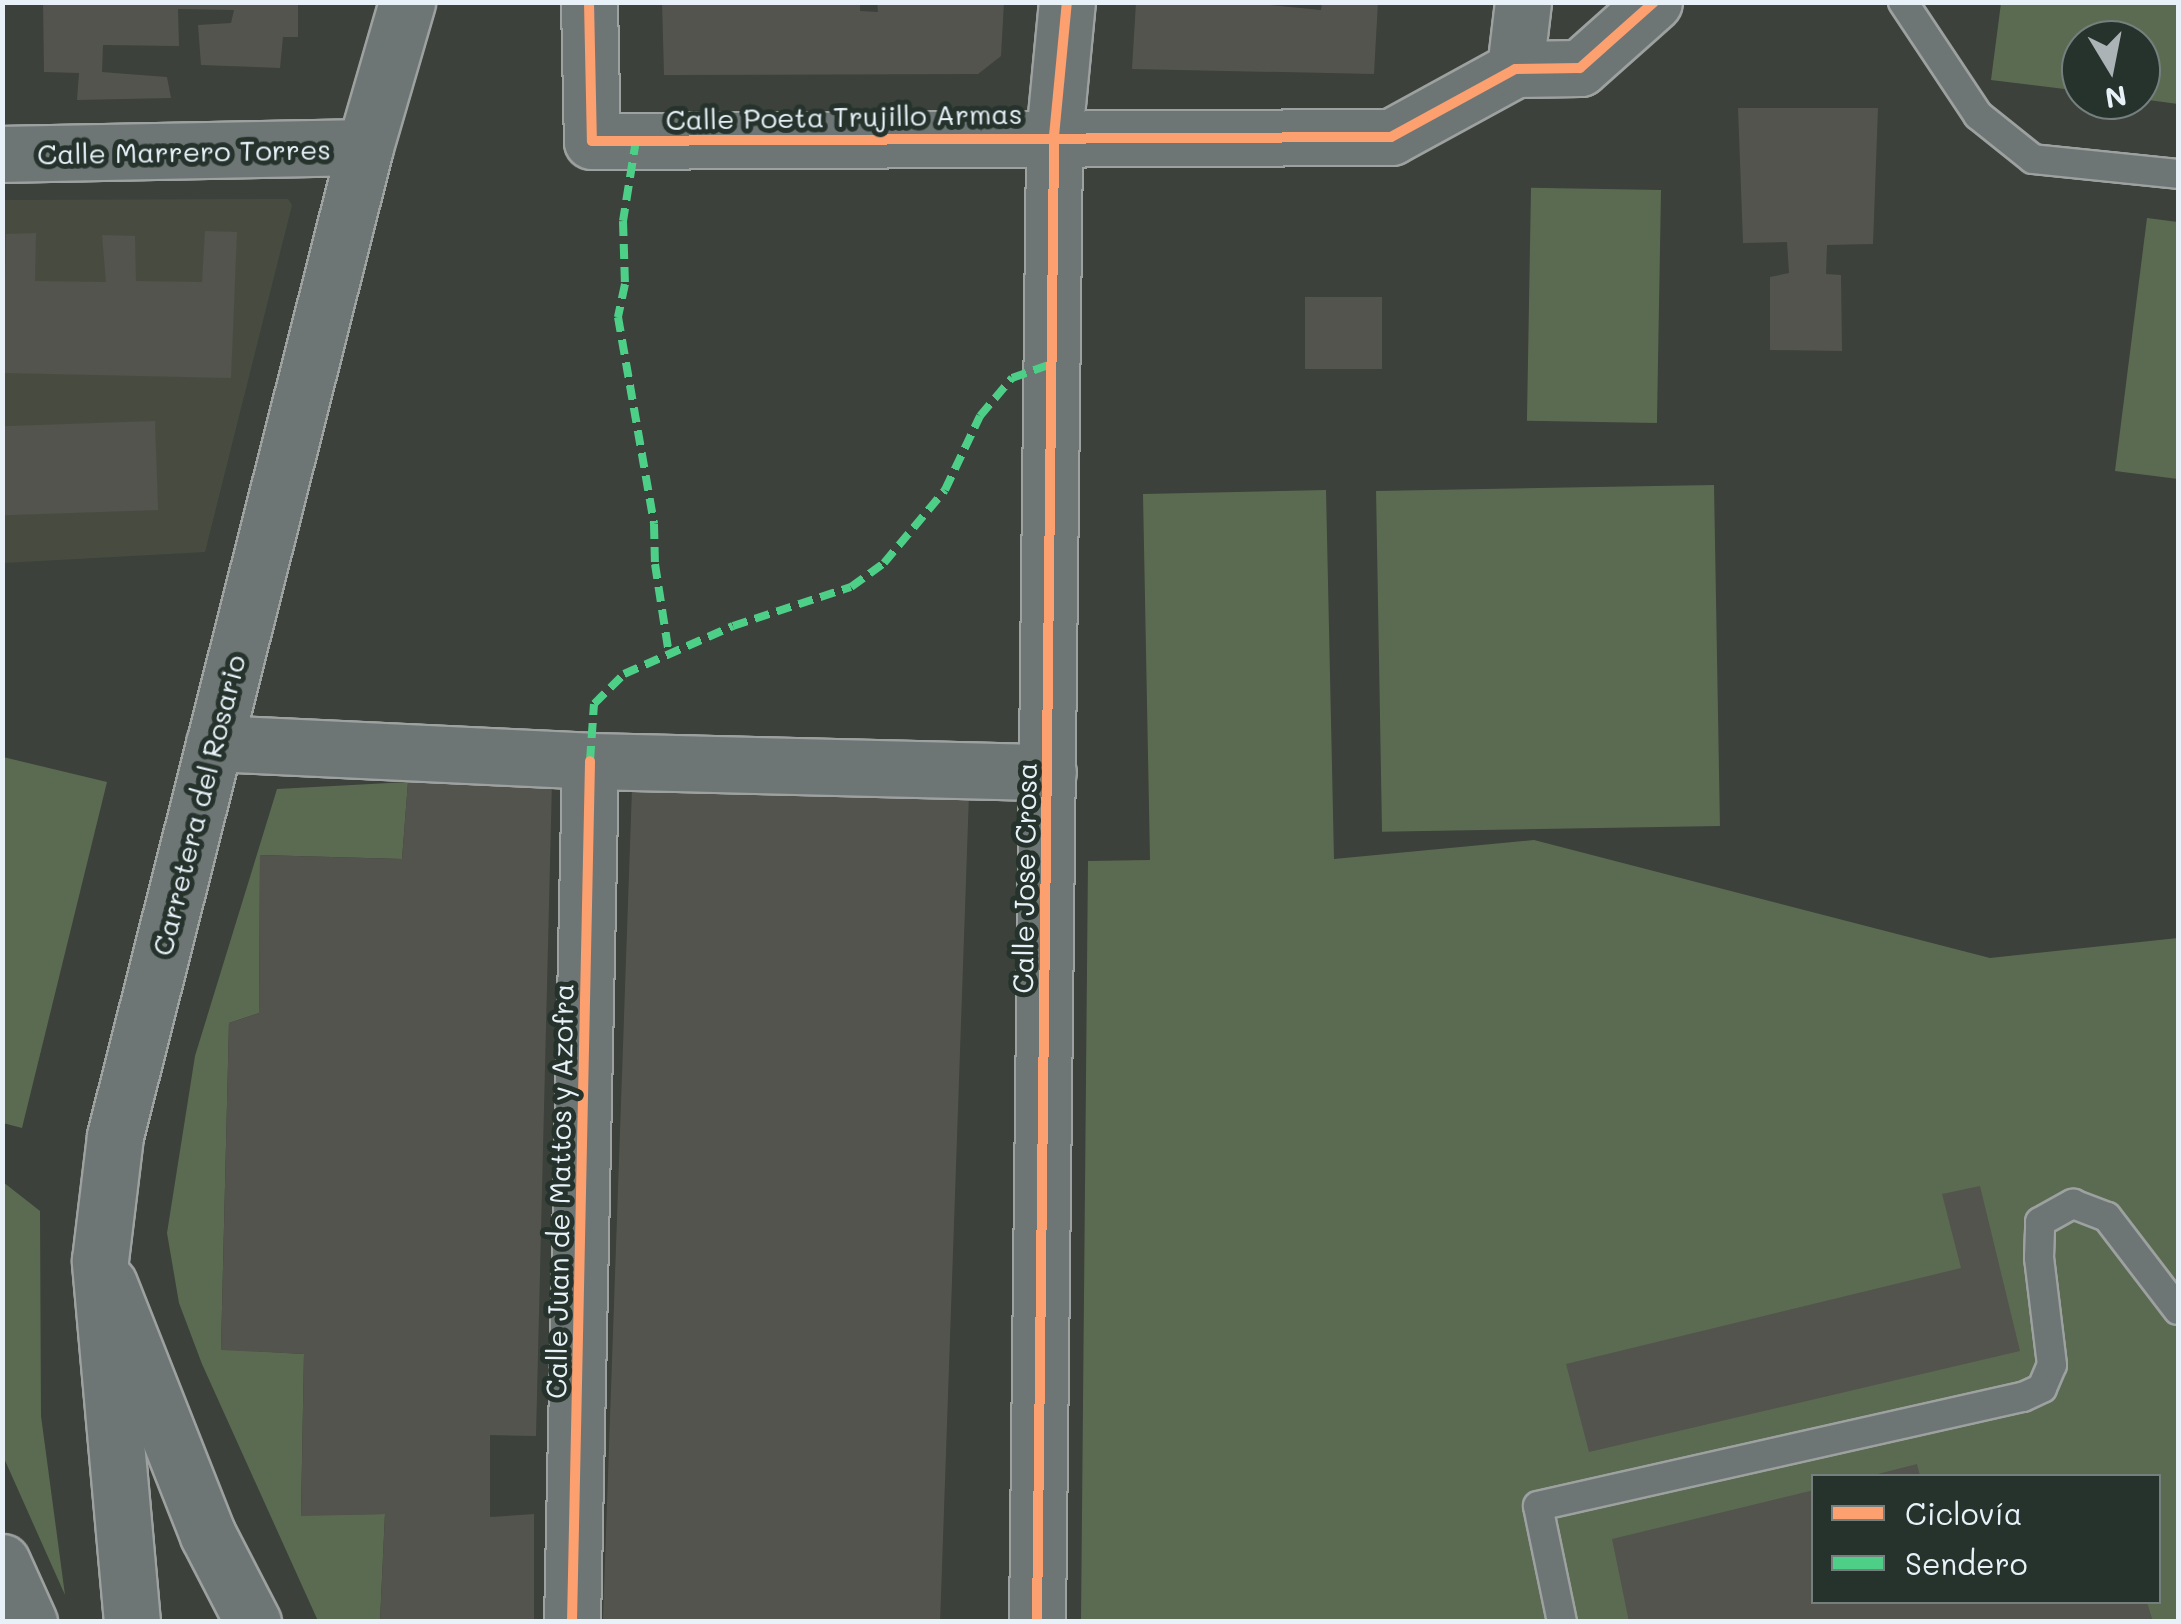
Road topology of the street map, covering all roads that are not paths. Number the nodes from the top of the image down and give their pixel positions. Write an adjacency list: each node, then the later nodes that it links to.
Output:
1 (407, 2): 9 (street, Carretera del Rosario)
2 (589, 2): 8 (street, Calle Poeta Trujillo Armas)
3 (1066, 2): 8 (street, Calle Jose Crosa)
4 (1523, 2): 7 (street)
5 (1654, 2): 7 (street, Calle Poeta Trujillo Armas)
6 (1903, 2): 11 (lane)
7 (1515, 69): 8 (street, Calle Poeta Trujillo Armas)
8 (1054, 136): 14 (street, Calle Jose Crosa)
9 (365, 148): 10 (street, Calle Marrero Torres); 12 (street, Carretera del Rosario)
10 (2, 154)
11 (2178, 174)
12 (214, 742): 13 (street); 15 (street, Carretera del Rosario)
13 (590, 761): 14 (street); 21 (street, Calle Juan de Mattos y Azofra)
14 (1048, 772): 22 (street, Calle Jose Crosa)
15 (100, 1260): 19 (street, Carretera del Rosario); 20 (street)
16 (2178, 1310): 23 (lane)
17 (2, 1562): 18 (street)
18 (29, 1622)
19 (132, 1622)
20 (253, 1622)
21 (572, 1622)
22 (1037, 1622)
23 (1562, 1622)

